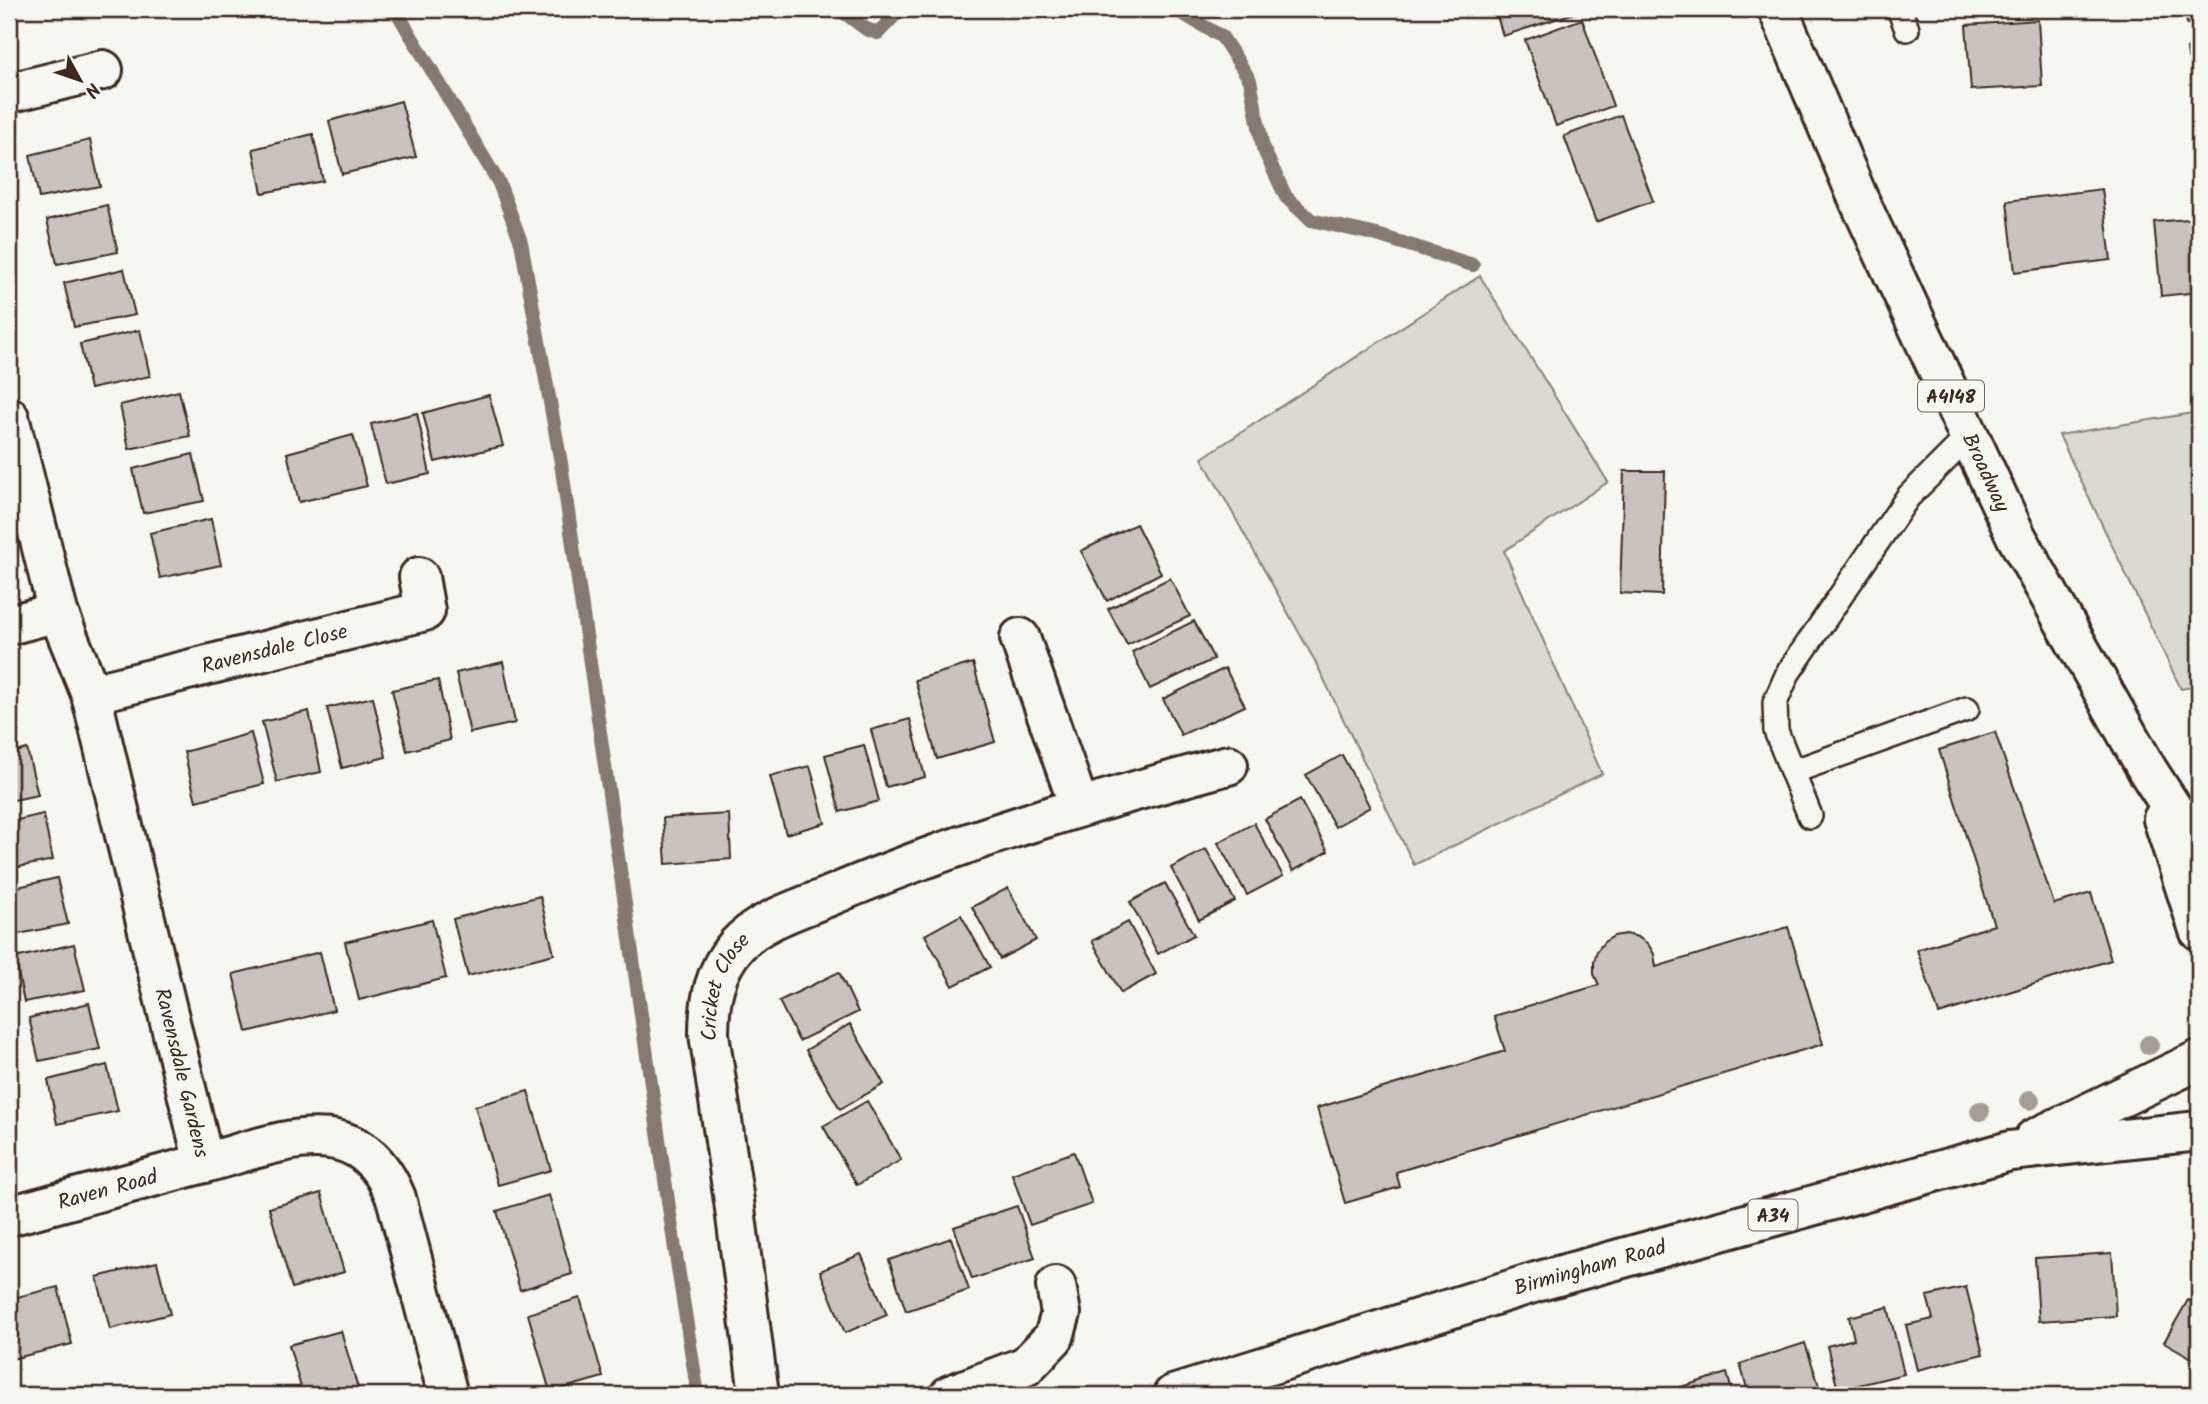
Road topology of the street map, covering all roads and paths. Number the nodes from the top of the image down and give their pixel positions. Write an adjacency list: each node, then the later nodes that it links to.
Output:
1 (1778, 9): 5 (main road, Broadway / A4148)
2 (103, 71): 3 (main road)
3 (9, 93)
4 (9, 416): 7 (main road, Ravensdale Gardens)
5 (1969, 436): 13 (main road, Broadway / A4148); 14 (lane)
6 (419, 577): 10 (main road, Ravensdale Close)
7 (58, 612): 8 (main road); 10 (main road, Ravensdale Gardens)
8 (9, 625)
9 (1020, 638): 15 (main road)
10 (91, 694): 22 (main road, Ravensdale Gardens)
11 (1967, 709): 14 (lane)
12 (1228, 765): 15 (main road, Cricket Close)
13 (2148, 771): 17 (main road, Broadway / A4148); 18 (main road, Broadway / A4148)
14 (1792, 772): 16 (lane)
15 (1079, 806): 26 (main road, Cricket Close)
16 (1810, 816)
17 (2199, 850)
18 (2199, 930)
19 (2199, 1060): 21 (main road, Birmingham Road / A34)
20 (2199, 1131): 21 (main road, Birmingham Road / A34)
21 (2010, 1151): 28 (main road, Birmingham Road / A34)
22 (204, 1163): 23 (main road, Raven Road); 25 (main road, Ravensdale Gardens)
23 (9, 1216)
24 (1056, 1286): 27 (main road)
25 (447, 1395)
26 (759, 1395)
27 (950, 1395)
28 (1173, 1395)

